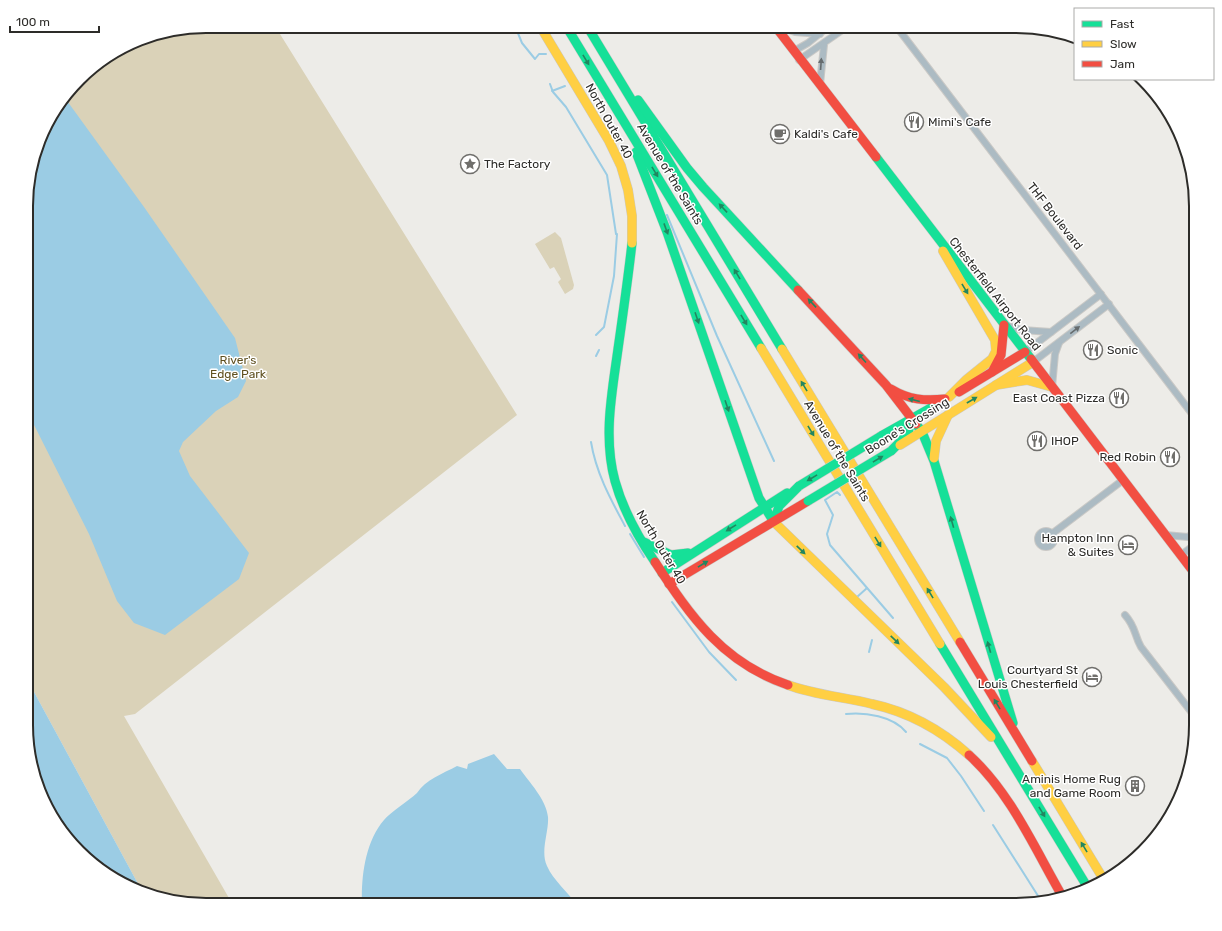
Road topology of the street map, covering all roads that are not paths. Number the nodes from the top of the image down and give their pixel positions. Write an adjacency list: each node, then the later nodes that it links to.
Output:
1 (544, 33): 41 (main road, North Outer 40)
2 (570, 33): 14 (main road, Avenue of the Saints, one-way to 14)
3 (591, 33): 12 (main road, Avenue of the Saints)
4 (781, 33): 10 (main road, Chesterfield Airport Road)
5 (808, 33): 8 (street)
6 (839, 33): 9 (street)
7 (901, 33): 16 (street, THF Boulevard)
8 (820, 34): 10 (street)
9 (824, 44): 11 (street); 13 (street, one-way to 9)
10 (794, 51): 11 (main road, Chesterfield Airport Road)
11 (800, 60): 13 (main road, Chesterfield Airport Road)
12 (614, 71): 24 (main road, one-way to 12); 50 (main road, Avenue of the Saints, one-way to 12)
13 (820, 84): 15 (main road, Chesterfield Airport Road)
14 (627, 127): 36 (main road, one-way to 36); 51 (main road, Avenue of the Saints, one-way to 51)
15 (931, 231): 18 (main road, Chesterfield Airport Road); 27 (main road, one-way to 27)
16 (1101, 294): 17 (street, THF Boulevard); 19 (street)
17 (1109, 304): 20 (street, one-way to 17); 28 (street, THF Boulevard)
18 (1004, 324): 19 (street); 21 (main road, Chesterfield Airport Road); 23 (main road)
19 (1051, 332): 21 (street)
20 (1059, 343): 22 (street); 26 (street)
21 (1025, 352): 22 (main road, Chesterfield Airport Road); 23 (main road, Boone's Crossing)
22 (1033, 362): 25 (main road, Boone's Crossing); 26 (main road, Chesterfield Airport Road)
23 (992, 372): 27 (main road, Boone's Crossing)
24 (886, 385): 27 (main road, one-way to 24); 30 (main road)
25 (996, 385): 26 (main road); 29 (main road, Boone's Crossing, one-way to 25)
26 (1052, 387): 34 (main road, Chesterfield Airport Road)
27 (947, 398): 30 (main road, Boone's Crossing)
28 (1189, 410)
29 (948, 415): 31 (main road, Boone's Crossing); 33 (main road)
30 (911, 418): 31 (main road); 32 (main road); 35 (main road, Boone's Crossing, one-way to 35, bridge)
31 (922, 432): 32 (main road, Boone's Crossing); 33 (main road)
32 (891, 452): 37 (main road, Boone's Crossing, one-way to 32, bridge)
33 (934, 460): 50 (main road, one-way to 33)
34 (1123, 480): 38 (street); 39 (main road, Chesterfield Airport Road)
35 (799, 486): 36 (main road, Boone's Crossing); 37 (main road)
36 (764, 507): 37 (main road); 42 (main road, Boone's Crossing, one-way to 42)
37 (774, 522): 47 (main road, Boone's Crossing, one-way to 37); 51 (main road, one-way to 51)
38 (1053, 534)
39 (1165, 535): 40 (street); 44 (main road, Chesterfield Airport Road)
40 (1189, 536)
41 (643, 542): 42 (main road); 46 (main road, North Outer 40)
42 (699, 549): 46 (main road, Boone's Crossing)
43 (1189, 549): 44 (street)
44 (1180, 555): 45 (main road, Chesterfield Airport Road)
45 (1189, 566)
46 (662, 573): 47 (main road, North Outer 40)
47 (669, 584): 54 (main road, North Outer 40)
48 (1125, 615): 49 (street)
49 (1189, 709)
50 (1017, 737): 52 (main road, Avenue of the Saints, one-way to 50)
51 (1007, 755): 53 (main road, Avenue of the Saints, one-way to 53)
52 (1101, 875)
53 (1085, 884)
54 (1060, 892)

